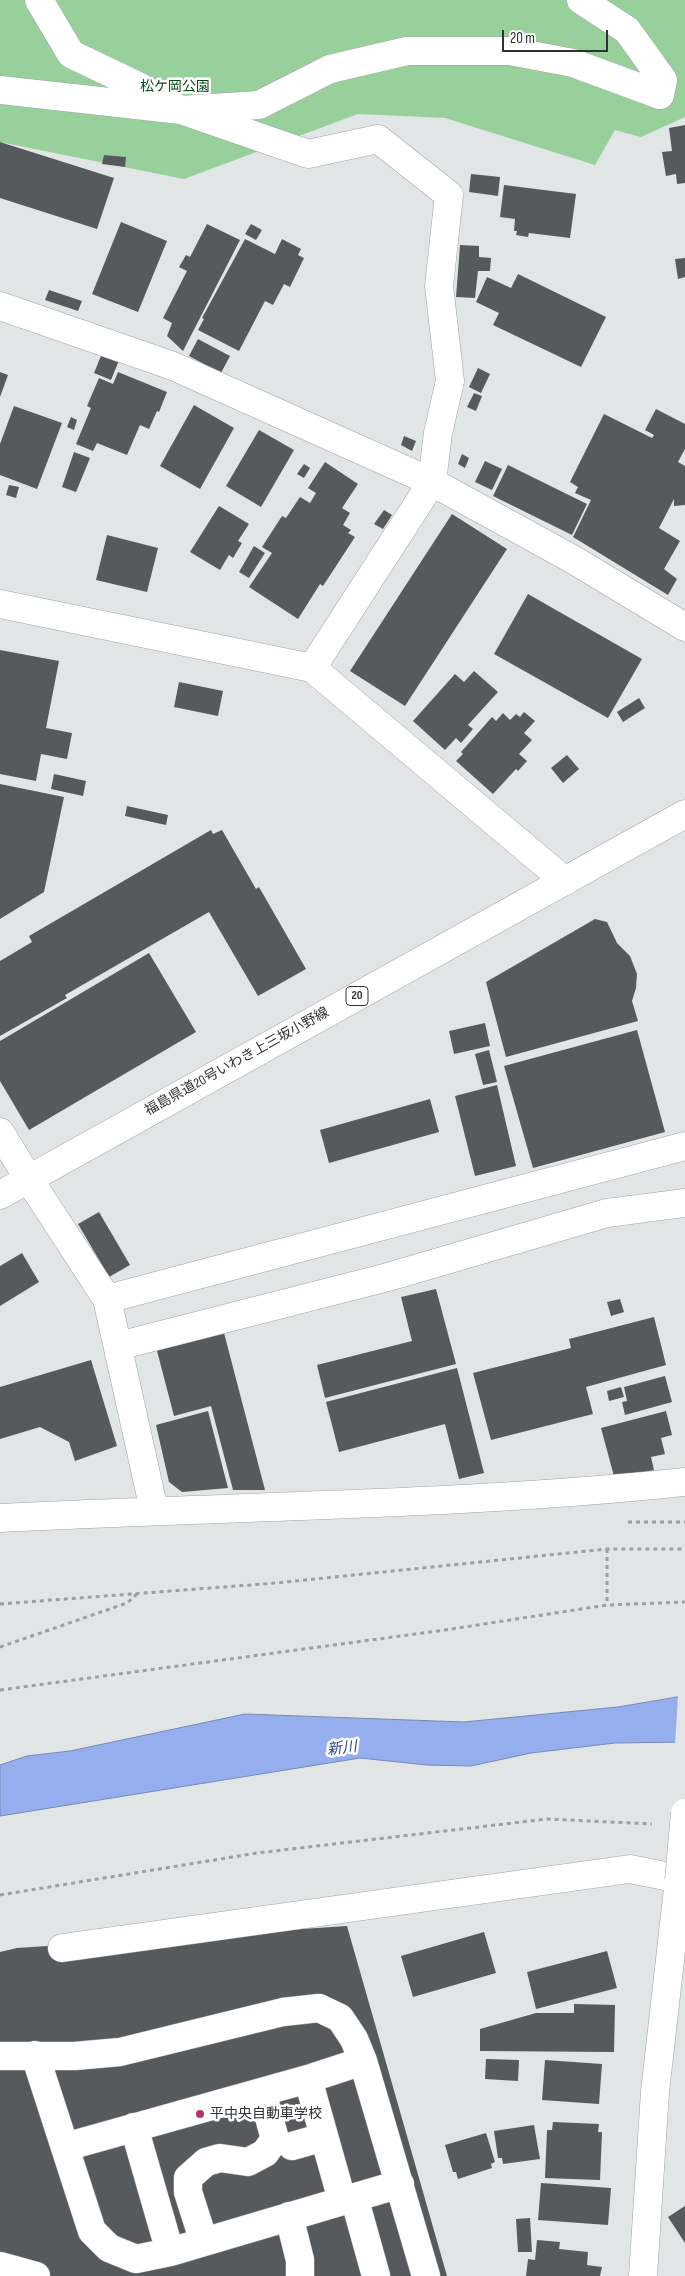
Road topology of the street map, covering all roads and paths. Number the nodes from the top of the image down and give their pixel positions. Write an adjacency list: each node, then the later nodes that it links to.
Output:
1 (39, 0): 4 (street)
2 (581, 0): 4 (street)
3 (0, 90): 4 (street)
4 (181, 110): 6 (street)
5 (0, 306): 6 (street)
6 (432, 482): 8 (street); 9 (street)
7 (0, 604): 9 (street)
8 (685, 627)
9 (312, 668): 11 (street)
10 (685, 814): 11 (street, 福島県道20号いわき上三坂小野線 / 20)
11 (565, 881): 14 (street, 福島県道20号いわき上三坂小野線 / 20)
12 (0, 1132): 14 (street)
13 (685, 1146): 17 (street)
14 (28, 1178): 15 (street, 福島県道20号いわき上三坂小野線 / 20); 17 (street)
15 (0, 1195)
16 (685, 1203): 18 (street)
17 (107, 1299): 18 (street)
18 (118, 1346): 20 (street)
19 (685, 1482): 20 (street)
20 (154, 1510): 21 (street)
21 (0, 1518)
22 (685, 1549): 23 (path)
23 (607, 1550): 24 (path); 27 (path)
24 (139, 1592): 26 (path); 28 (path)
25 (685, 1602): 27 (path)
26 (0, 1604)
27 (607, 1606): 29 (path)
28 (0, 1647)
29 (0, 1690)
30 (685, 1813): 32 (street, bridge)
31 (655, 1824): 33 (path)
32 (682, 1880): 34 (street); 54 (street)
33 (0, 1894)
34 (62, 1948)
35 (35, 2055): 36 (street); 37 (street); 43 (street)
36 (0, 2056)
37 (363, 2061): 38 (street); 44 (street)
38 (308, 2079): 39 (street); 41 (street)
39 (262, 2092): 40 (street); 47 (street)
40 (134, 2127): 43 (street); 48 (street)
41 (324, 2137): 42 (street); 45 (street)
42 (292, 2146)
43 (65, 2147): 48 (street)
44 (400, 2184): 45 (street); 53 (street)
45 (348, 2198): 46 (street); 52 (street)
46 (289, 2216): 47 (street); 51 (street)
47 (204, 2242): 48 (street)
48 (170, 2252)
49 (0, 2266): 50 (street)
50 (36, 2276)
51 (300, 2276)
52 (376, 2276)
53 (426, 2276)
54 (643, 2276)

